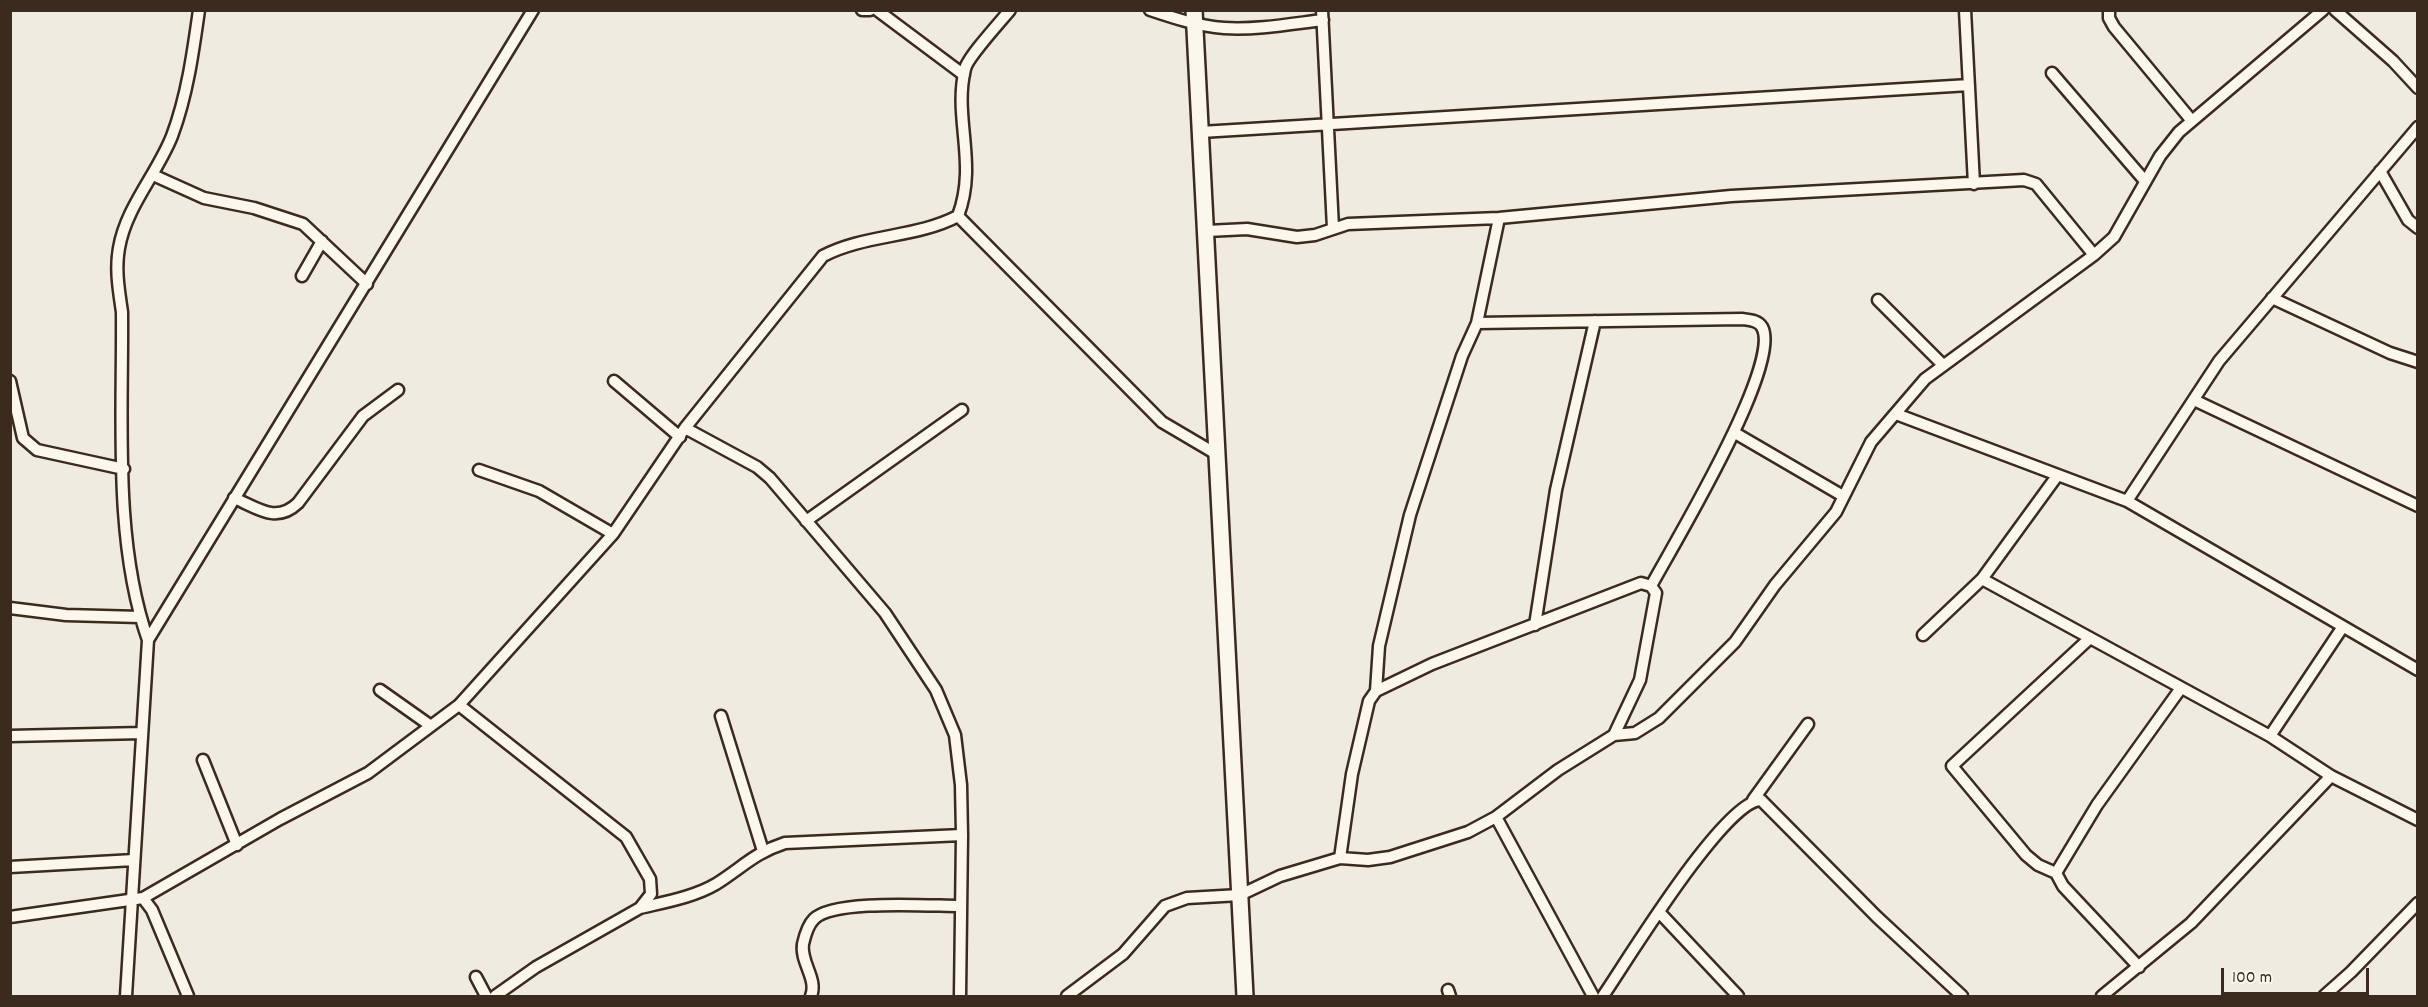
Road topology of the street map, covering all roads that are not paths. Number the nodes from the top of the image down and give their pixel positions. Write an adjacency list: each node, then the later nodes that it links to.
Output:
1 (199, 10): 23 (street)
2 (533, 10): 34 (street)
3 (862, 10): 4 (street)
4 (870, 10)
5 (877, 10): 15 (street)
6 (1010, 10): 15 (street)
7 (1150, 10): 13 (street)
8 (1965, 10): 16 (street)
9 (2109, 10): 18 (street)
10 (2324, 10): 18 (street)
11 (2335, 10): 17 (street)
12 (1322, 15): 13 (street); 19 (street)
13 (1194, 17): 21 (main road)
14 (2052, 73): 24 (street)
15 (964, 75): 26 (street)
16 (1969, 85): 19 (street); 25 (street)
17 (2418, 88)
18 (2192, 121): 24 (street)
19 (1327, 125): 21 (street); 28 (street)
20 (2418, 127): 22 (street)
21 (1201, 132): 30 (main road)
22 (2380, 171): 29 (street); 35 (street)
23 (153, 175): 31 (street); 50 (street)
24 (2145, 181): 32 (street)
25 (1974, 184): 27 (street); 32 (street)
26 (958, 216): 47 (street); 49 (street)
27 (1499, 218): 28 (street); 38 (street)
28 (1333, 228): 30 (street)
29 (2418, 228)
30 (1207, 231): 49 (main road)
31 (322, 241): 33 (street); 34 (street)
32 (2094, 255): 40 (street)
33 (302, 276)
34 (367, 284): 54 (street)
35 (2271, 298): 39 (street); 44 (street)
36 (1878, 300): 40 (street)
37 (1595, 321): 38 (street); 48 (street); 63 (street)
38 (1477, 322): 71 (street)
39 (2418, 362)
40 (1943, 365): 46 (street)
41 (10, 381): 50 (street)
42 (614, 381): 47 (street)
43 (398, 390): 54 (street)
44 (2194, 400): 55 (street); 56 (street)
45 (963, 410): 57 (street)
46 (1896, 414): 52 (street); 53 (street)
47 (682, 433): 57 (street); 58 (street)
48 (1736, 434): 53 (street); 60 (street)
49 (1218, 455): 92 (main road)
50 (124, 469): 62 (street)
51 (479, 470): 58 (street)
52 (2057, 476): 55 (street); 59 (street)
53 (1843, 496): 77 (street)
54 (234, 498): 67 (street)
55 (2127, 501): 64 (street)
56 (2418, 506)
57 (806, 521): 85 (street)
58 (613, 534): 72 (street)
59 (1983, 579): 65 (street); 66 (street)
60 (1650, 586): 63 (street); 77 (street)
61 (10, 608): 62 (street)
62 (140, 617): 67 (street)
63 (1535, 625): 71 (street)
64 (2342, 628): 68 (street); 79 (street)
65 (1923, 635)
66 (2090, 638): 69 (street); 91 (street)
67 (148, 640): 76 (street)
68 (2418, 670)
69 (2181, 688): 79 (street); 91 (street)
70 (380, 690): 75 (street)
71 (1376, 691): 88 (street)
72 (459, 705): 75 (street); 97 (street)
73 (721, 716): 87 (street)
74 (1808, 724): 82 (street)
75 (431, 726): 86 (street)
76 (142, 733): 78 (street); 89 (street)
77 (1614, 735): 83 (street)
78 (10, 736)
79 (2270, 736): 81 (street)
80 (203, 760): 86 (street)
81 (2331, 776): 84 (street); 100 (street)
82 (1753, 800): 98 (street); 113 (street)
83 (1496, 818): 88 (street); 110 (street)
84 (2418, 820)
85 (962, 835): 87 (street); 96 (street)
86 (237, 845): 94 (street)
87 (763, 850): 97 (street)
88 (1340, 858): 92 (street)
89 (134, 860): 90 (street); 93 (street)
90 (10, 867)
91 (2056, 873): 100 (street)
92 (1240, 896): 108 (street); 109 (main road)
93 (130, 898): 94 (street); 99 (street); 102 (street)
94 (143, 898): 103 (street)
95 (2418, 903): 115 (street)
96 (960, 906): 106 (street); 107 (street)
97 (640, 908): 105 (street)
98 (1660, 913): 111 (street); 112 (street)
99 (10, 918)
100 (2139, 967): 114 (street)
101 (476, 977): 104 (street)
102 (126, 996)
103 (188, 996)
104 (486, 996)
105 (495, 996)
106 (811, 996)
107 (960, 996)
108 (1067, 996)
109 (1245, 996)
110 (1593, 996)
111 (1604, 996)
112 (1738, 996)
113 (1962, 996)
114 (2102, 996)
115 (2324, 996)

